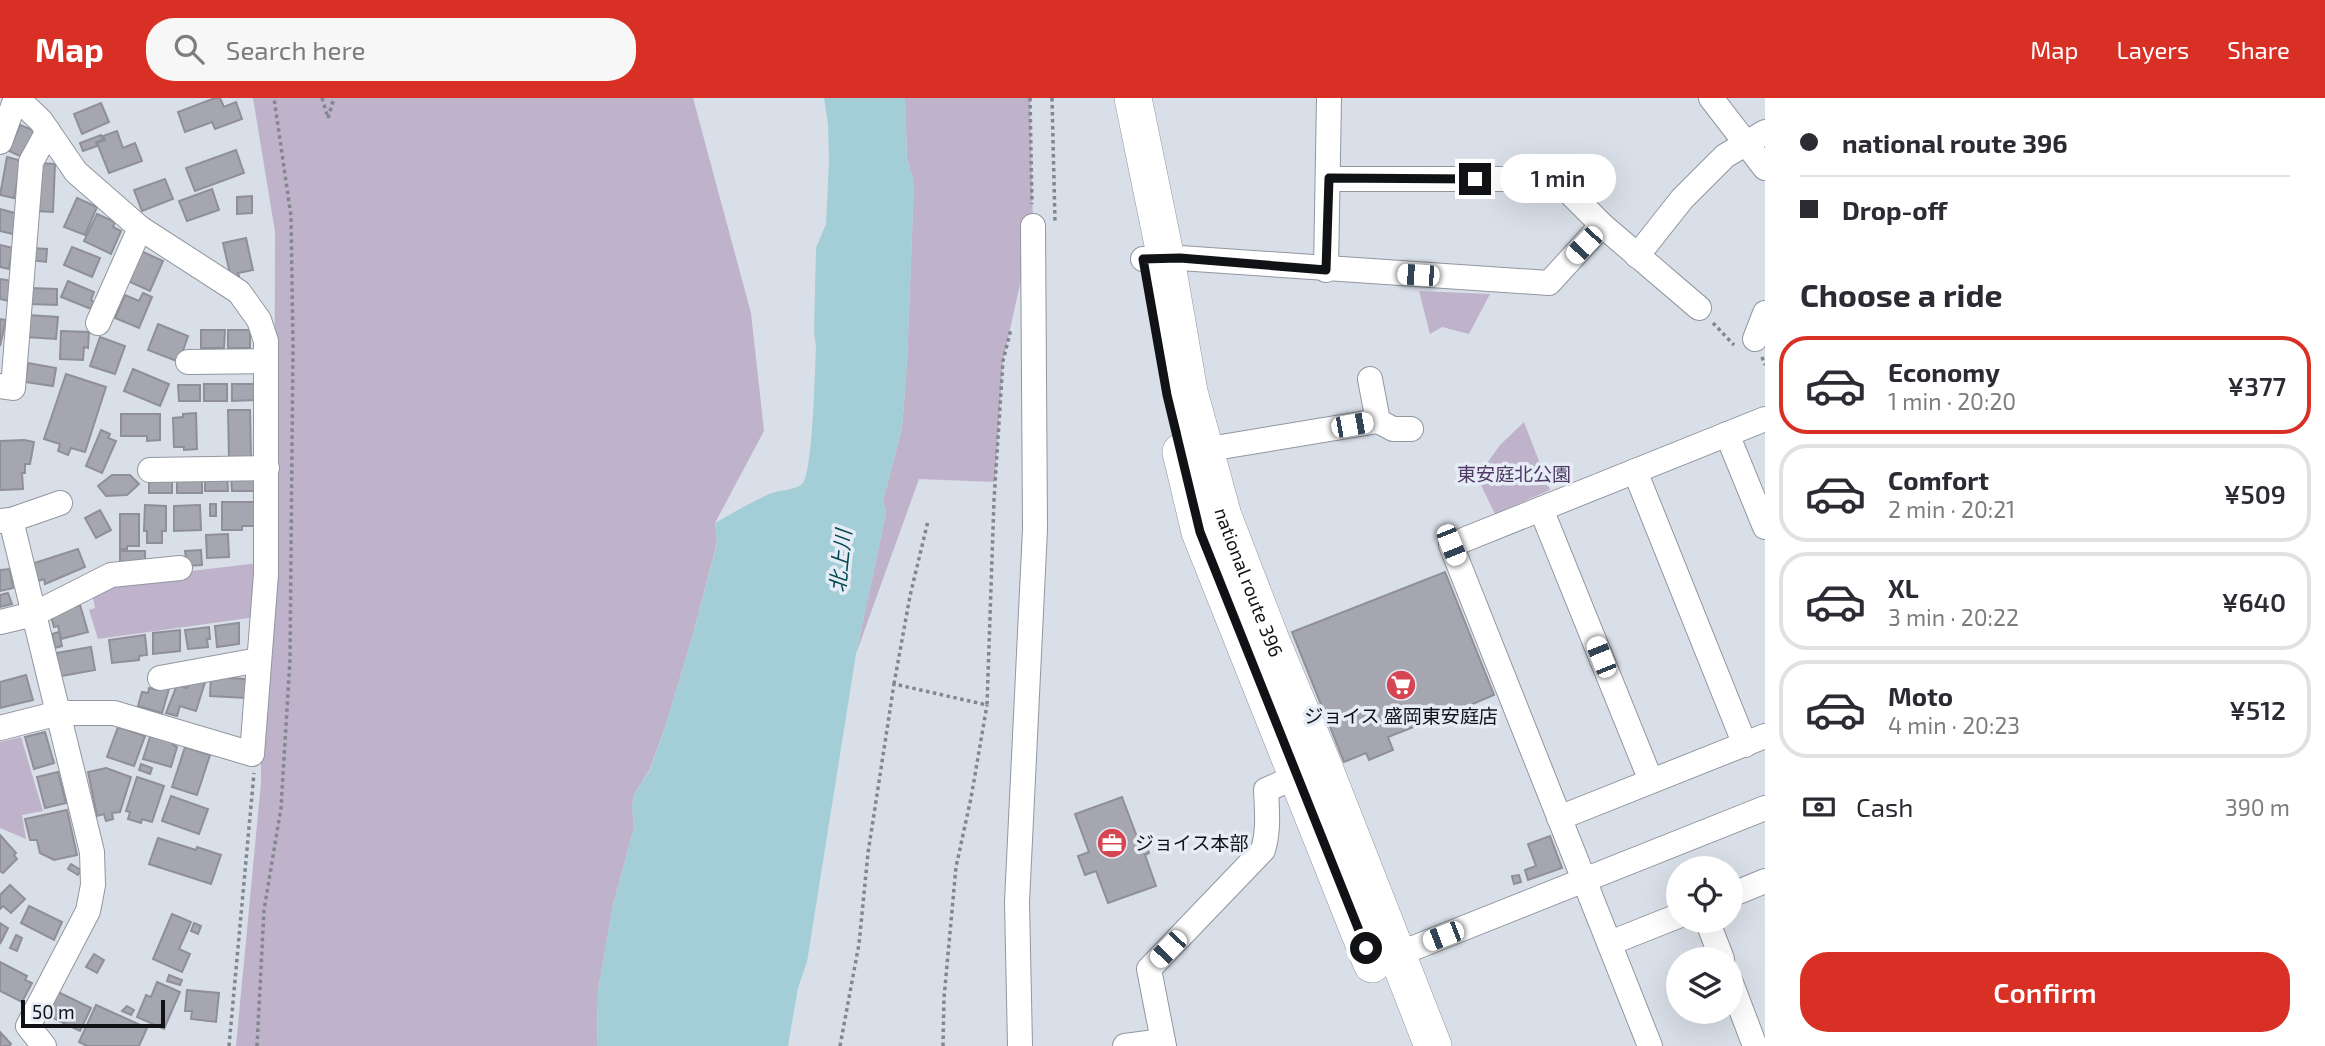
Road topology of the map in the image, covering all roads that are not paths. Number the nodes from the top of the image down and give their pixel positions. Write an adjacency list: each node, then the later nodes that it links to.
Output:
1 (16, 98): 5 (street); 7 (street)
2 (1329, 98): 9 (street)
3 (1711, 98): 6 (street)
4 (1127, 99): 14 (highway, national route 396)
5 (48, 131): 12 (street); 23 (street)
6 (1755, 138): 8 (street); 13 (street)
7 (0, 142)
8 (1765, 168)
9 (1329, 178): 11 (street); 15 (street)
10 (1044, 225): 57 (street)
11 (1602, 226): 13 (street); 15 (street)
12 (140, 228): 18 (street); 20 (street)
13 (1637, 256): 16 (street)
14 (1154, 259): 15 (street); 28 (highway, national route 396)
15 (1326, 270)
16 (1699, 309)
17 (1765, 313): 19 (street)
18 (98, 323)
19 (1755, 339)
20 (266, 361): 21 (street); 29 (street)
21 (188, 362)
22 (1370, 379): 25 (street)
23 (0, 386)
24 (1765, 419): 27 (street)
25 (1378, 421): 26 (street); 28 (street)
26 (1411, 429)
27 (1727, 434): 31 (street); 35 (street)
28 (1193, 449): 44 (highway, national route 396)
29 (267, 468): 30 (street); 39 (street)
30 (150, 470)
31 (1635, 471): 33 (street); 43 (street)
32 (60, 503): 34 (street)
33 (1541, 509): 45 (street); 47 (street)
34 (6, 520): 37 (street)
35 (1765, 527)
36 (180, 568): 37 (street)
37 (34, 614): 38 (street); 41 (street)
38 (0, 622)
39 (259, 660): 40 (street); 41 (street)
40 (160, 678)
41 (59, 713): 42 (street); 56 (street)
42 (0, 728)
43 (1755, 741): 45 (street)
44 (1310, 770): 53 (highway, national route 396); 55 (street); 59 (highway, national route 396)
45 (1651, 781): 47 (street)
46 (1765, 808): 48 (street)
47 (1559, 818): 48 (street)
48 (1584, 880): 52 (street); 53 (street)
49 (1765, 881): 50 (street)
50 (1743, 890)
51 (1666, 921): 52 (street)
52 (1610, 943): 61 (street)
53 (1396, 955): 60 (highway, national route 396)
54 (1743, 1014): 62 (street)
55 (1163, 1044): 58 (street)
56 (44, 1046)
57 (1020, 1046)
58 (1125, 1046)
59 (1405, 1046)
60 (1433, 1046)
61 (1650, 1046)
62 (1755, 1046)

